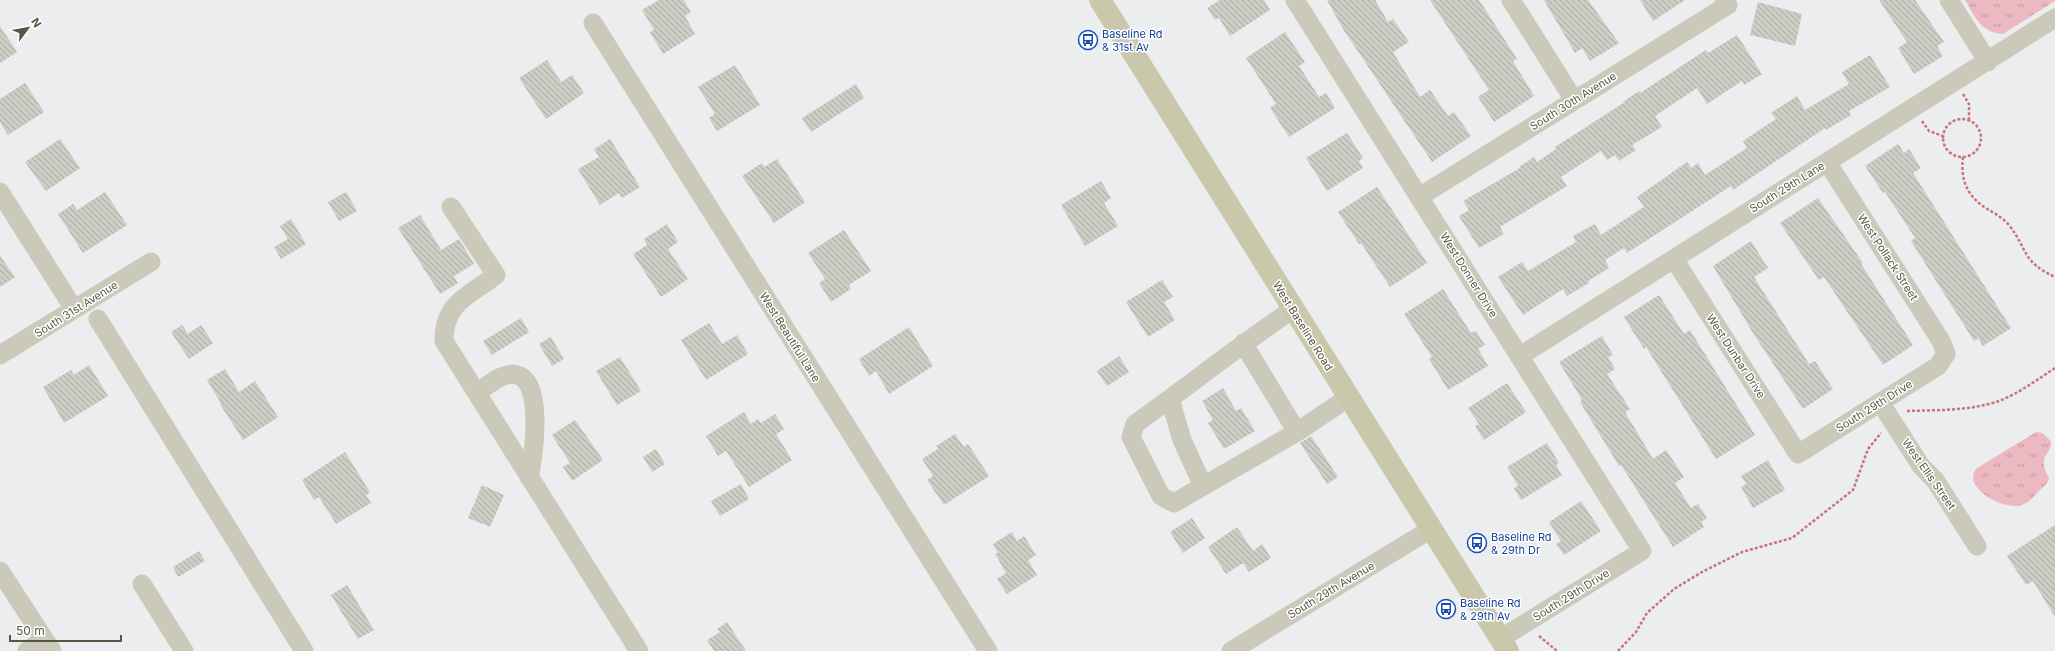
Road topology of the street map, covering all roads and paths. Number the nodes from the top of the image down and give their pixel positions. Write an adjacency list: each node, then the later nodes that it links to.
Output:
1 (1100, 0): 23 (main road, West Baseline Road)
2 (1294, 0): 17 (street, West Donner Drive)
3 (1511, 0): 10 (street)
4 (1949, 0): 8 (street)
5 (1726, 2): 10 (street, South 30th Avenue)
6 (2055, 18): 8 (street, South 29th Lane)
7 (593, 22): 52 (street, West Beautiful Lane)
8 (1988, 62): 9 (street, South 29th Lane)
9 (1955, 82): 11 (street, South 29th Lane); 12 (path)
10 (1574, 100): 17 (street, South 30th Avenue)
11 (1916, 107): 13 (path); 15 (street, South 29th Lane)
12 (1969, 120): 13 (path); 14 (path)
13 (1943, 136): 14 (path)
14 (1963, 157): 21 (path)
15 (1826, 162): 19 (street, South 29th Lane); 26 (street, West Pollack Street)
16 (0, 192): 22 (street)
17 (1419, 197): 28 (street, West Donner Drive)
18 (451, 207): 30 (street)
19 (1674, 259): 28 (street, South 29th Lane); 37 (street, West Dunbar Drive)
20 (151, 262): 22 (street, South 31st Avenue)
21 (2055, 277)
22 (74, 309): 27 (street, South 31st Avenue)
23 (1293, 309): 25 (street); 31 (main road, West Baseline Road)
24 (98, 319): 50 (street)
25 (1243, 343): 32 (street); 36 (street)
26 (1946, 354): 33 (street, South 29th Drive)
27 (0, 355)
28 (1520, 356): 42 (street, West Donner Drive)
29 (2055, 368): 34 (path)
30 (476, 393): 38 (street); 38 (street)
31 (1348, 397): 36 (street); 40 (main road, West Baseline Road)
32 (1170, 399): 39 (street); 39 (street)
33 (1880, 402): 37 (street, South 29th Drive); 41 (street, West Ellis Street)
34 (1907, 411)
35 (1883, 431): 55 (path)
36 (1297, 432): 39 (street)
37 (1798, 454)
38 (529, 477): 51 (street)
39 (1203, 486)
40 (1431, 529): 47 (main road, West Baseline Road); 53 (street, South 29th Avenue)
41 (1977, 546)
42 (1642, 551): 47 (street, South 29th Drive)
43 (0, 571): 46 (street)
44 (142, 584): 49 (street)
45 (1539, 636): 54 (path)
46 (48, 645): 48 (street)
47 (1504, 645)
48 (27, 651)
49 (184, 651)
50 (304, 651)
51 (640, 651)
52 (988, 651)
53 (1231, 651)
54 (1557, 651)
55 (1618, 651)

